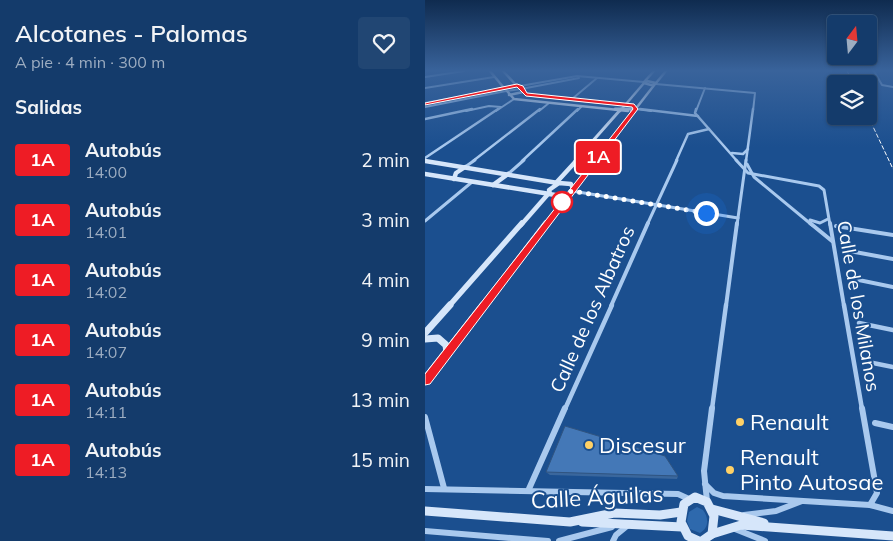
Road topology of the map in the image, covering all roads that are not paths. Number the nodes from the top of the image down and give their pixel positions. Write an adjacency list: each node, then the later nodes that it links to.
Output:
1 (476, 96): 14 (street)
2 (511, 96): 10 (street)
3 (539, 96): 9 (street)
4 (575, 96): 11 (street)
5 (632, 96): 15 (street)
6 (646, 96): 18 (street)
7 (702, 96): 20 (street)
8 (755, 96): 23 (street)
9 (557, 98): 11 (street); 13 (street)
10 (514, 99): 13 (street); 17 (street)
11 (572, 99): 12 (street)
12 (587, 101): 15 (street); 16 (street)
13 (549, 103): 16 (street); 27 (street)
14 (425, 105)
15 (624, 105): 18 (street); 19 (street)
16 (582, 106): 19 (street); 29 (street)
17 (502, 107): 21 (street); 25 (street)
18 (636, 109): 19 (street); 20 (street); 38 (street)
19 (619, 110): 34 (street)
20 (698, 116): 22 (street)
21 (425, 119)
22 (709, 129): 24 (street); 40 (street, Calle de los Albatros)
23 (749, 148): 24 (street); 26 (street)
24 (729, 151): 26 (street)
25 (425, 159): 27 (street)
26 (746, 167): 30 (street); 35 (street)
27 (465, 168): 29 (street); 31 (street)
28 (425, 174): 31 (street)
29 (508, 174): 34 (street); 36 (street)
30 (755, 176): 32 (street, Calle de los Milanos); 35 (street); 37 (street)
31 (454, 179): 33 (street)
32 (782, 180): 37 (street); 42 (street, Calle de los Milanos)
33 (472, 182): 36 (street); 44 (street)
34 (557, 183): 38 (street); 39 (street)
35 (744, 183): 43 (street)
36 (493, 186): 39 (street)
37 (769, 189): 41 (street)
38 (571, 191): 39 (street); 40 (street); 56 (street)
39 (549, 193): 54 (street)
40 (655, 204): 43 (street); 66 (street, Calle de los Albatros)
41 (801, 215): 42 (street); 47 (street)
42 (828, 217): 47 (street, Calle de los Milanos)
43 (738, 218): 63 (street)
44 (425, 221)
45 (836, 226): 46 (street)
46 (893, 235)
47 (832, 241): 70 (street, Calle de los Milanos)
48 (844, 250): 49 (street)
49 (893, 259)
50 (849, 278): 51 (street)
51 (893, 287)
52 (859, 323): 53 (street)
53 (893, 330)
54 (425, 334)
55 (425, 339): 56 (street)
56 (447, 353): 59 (street)
57 (868, 362): 58 (street)
58 (893, 367)
59 (425, 379)
60 (425, 417): 64 (street)
61 (875, 423): 62 (street)
62 (893, 427)
63 (705, 484): 68 (street); 69 (street)
64 (444, 488): 65 (street); 66 (street)
65 (425, 489)
66 (528, 491): 67 (street)
67 (689, 499): 69 (street); 73 (street)
68 (804, 501): 70 (street); 74 (street)
69 (710, 505): 74 (street); 82 (street)
70 (869, 505): 71 (street)
71 (893, 511)
72 (425, 512): 75 (street, Calle Águilas)
73 (681, 512): 75 (street, Calle Águilas); 80 (street)
74 (739, 516): 77 (street)
75 (570, 522): 76 (street)
76 (630, 523): 80 (street); 85 (street); 86 (street)
77 (773, 526): 78 (street); 81 (street)
78 (728, 527): 82 (street); 87 (street)
79 (425, 531): 83 (street, Calle Águilas)
80 (685, 534): 82 (street)
81 (893, 536)
82 (705, 539)
83 (504, 540): 84 (street, Calle Águilas)
84 (548, 541)
85 (559, 541)
86 (613, 541)
87 (765, 541)

